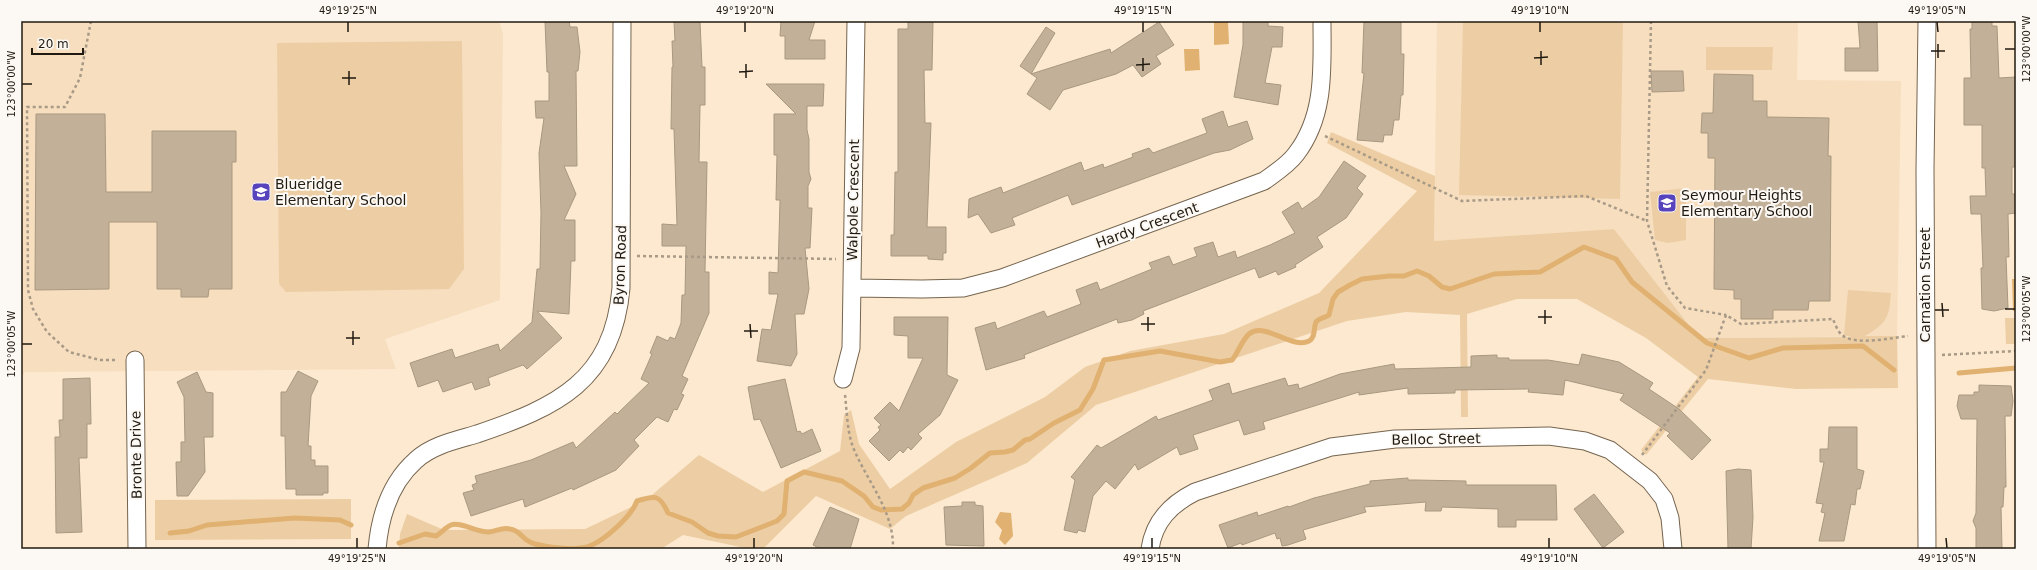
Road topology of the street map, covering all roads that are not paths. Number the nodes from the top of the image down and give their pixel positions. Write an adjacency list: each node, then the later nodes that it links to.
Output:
1 (622, 21): 9 (street, Byron Road)
2 (856, 21): 5 (street, Walpole Crescent)
3 (1322, 21): 5 (street, Hardy Crescent)
4 (1927, 21): 12 (street, Carnation Street)
5 (853, 288): 7 (street, Walpole Crescent)
6 (134, 360): 8 (street, Bronte Drive)
7 (843, 379)
8 (137, 549)
9 (377, 549)
10 (1150, 549): 11 (street, Belloc Street)
11 (1673, 549)
12 (1927, 549)

